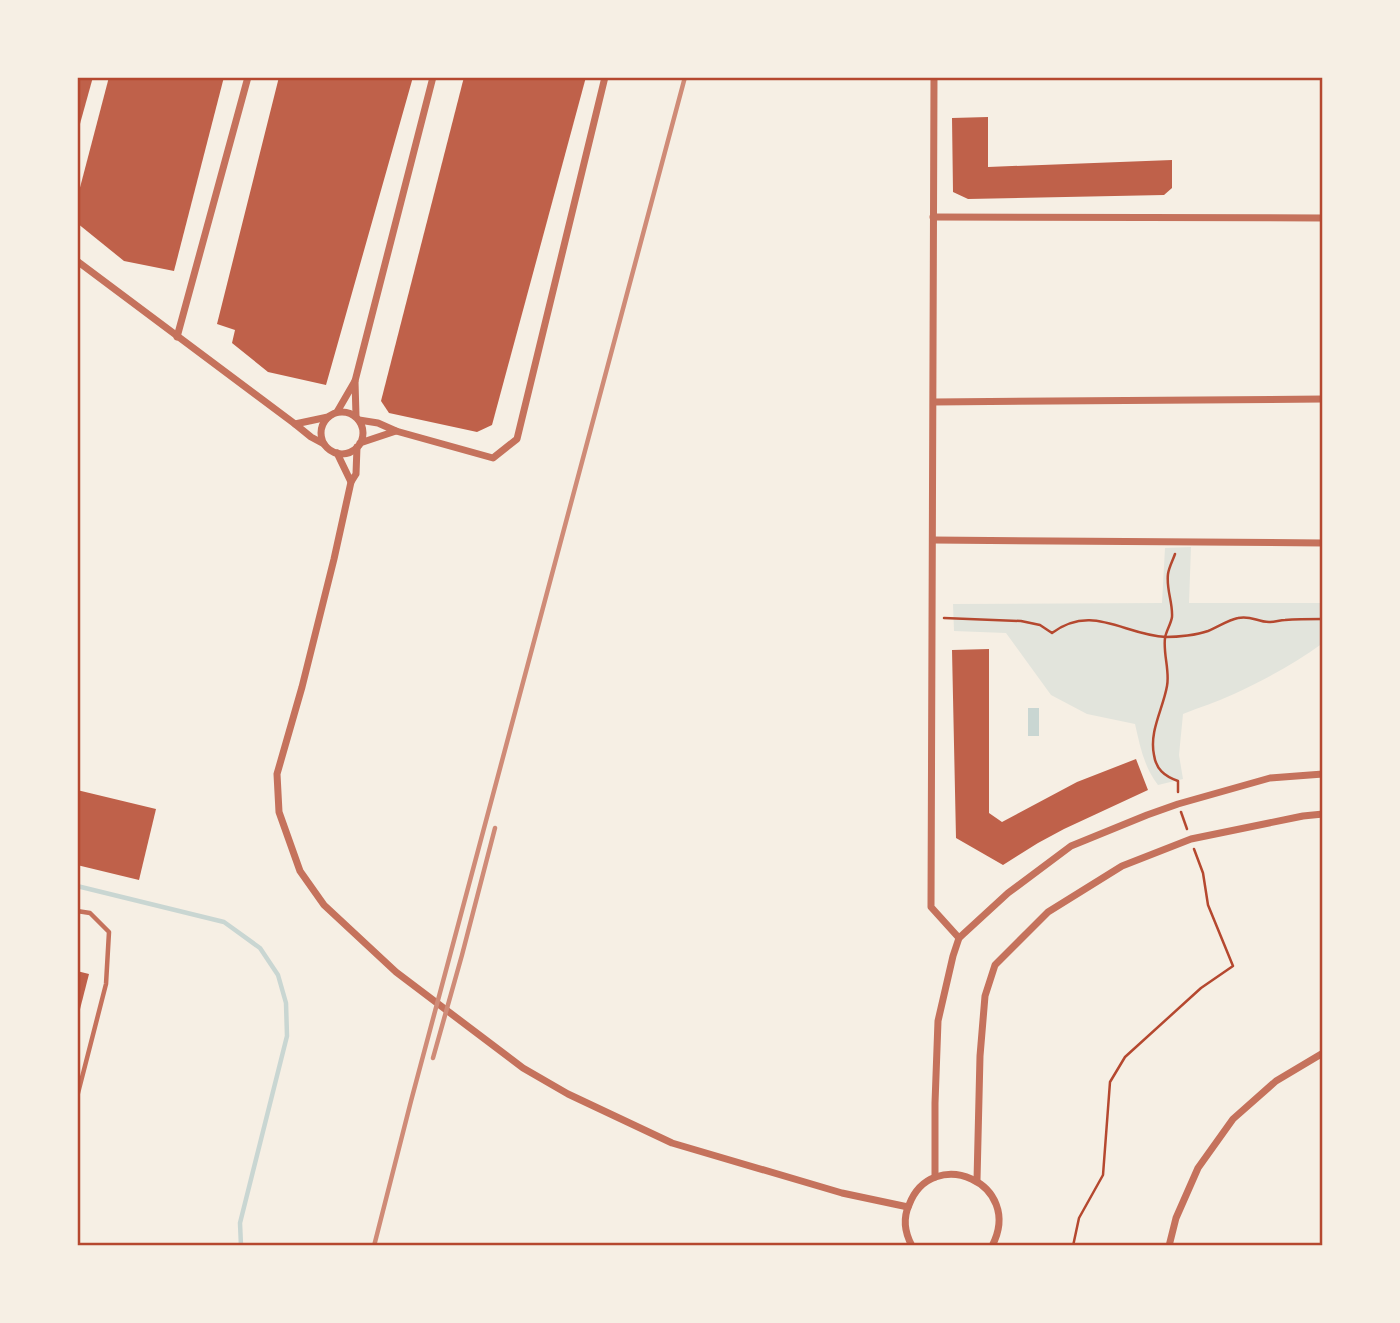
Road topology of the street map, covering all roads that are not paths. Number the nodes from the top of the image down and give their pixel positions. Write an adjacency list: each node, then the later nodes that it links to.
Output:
1 (248, 77): 8 (street)
2 (433, 77): 9 (street)
3 (606, 77): 16 (street)
4 (934, 77): 5 (street)
5 (933, 217): 6 (street); 11 (street)
6 (1323, 218)
7 (77, 261): 8 (street)
8 (177, 337): 15 (street)
9 (355, 381): 12 (street); 14 (street)
10 (1323, 399): 11 (street)
11 (934, 402): 21 (street)
12 (337, 412): 13 (street); 14 (street)
13 (328, 417): 15 (street); 17 (street)
14 (357, 418): 16 (street); 18 (street)
15 (295, 424): 17 (street)
16 (396, 431): 18 (street)
17 (326, 445): 19 (street)
18 (359, 445): 19 (street); 20 (street)
19 (337, 453): 20 (street)
20 (351, 482): 31 (street)
21 (933, 540): 22 (street); 26 (street)
22 (1323, 543)
23 (1323, 774): 26 (street)
24 (1323, 814): 30 (street)
25 (77, 911): 28 (lane)
26 (959, 938): 29 (street)
27 (1323, 1053): 34 (street)
28 (77, 1097)
29 (934, 1177): 30 (street); 31 (street)
30 (977, 1181): 33 (street)
31 (908, 1207): 32 (street)
32 (912, 1246)
33 (992, 1246)
34 (1169, 1246)

